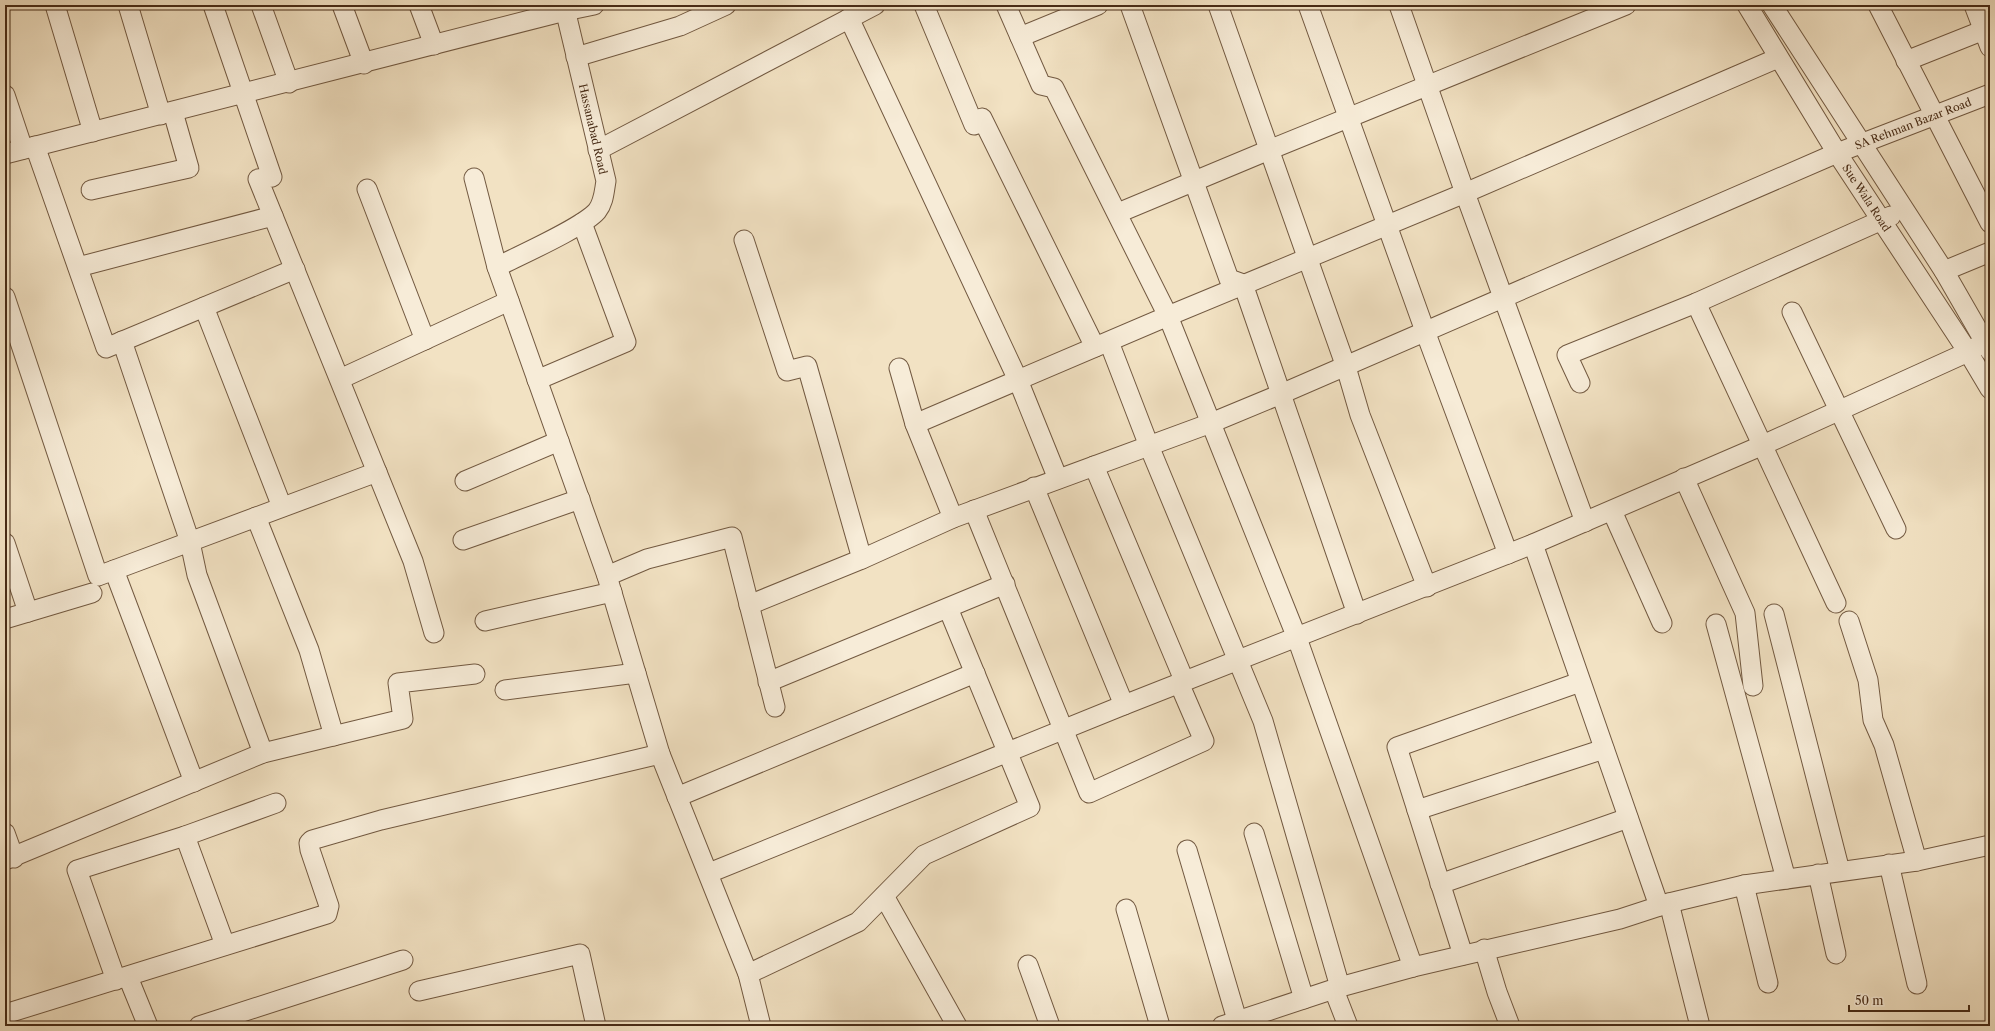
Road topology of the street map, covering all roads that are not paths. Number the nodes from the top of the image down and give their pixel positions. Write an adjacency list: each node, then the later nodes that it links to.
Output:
1 (55, 5): 39 (street)
2 (128, 5): 36 (street)
3 (213, 5): 33 (street)
4 (261, 5): 31 (street)
5 (342, 5): 30 (street)
6 (418, 5): 26 (street)
7 (594, 5): 22 (street)
8 (726, 5): 27 (street)
9 (875, 5): 23 (street)
10 (924, 5): 75 (street)
11 (1006, 5): 24 (street)
12 (1098, 5): 24 (street)
13 (1130, 5): 46 (street)
14 (1218, 5): 43 (street)
15 (1308, 5): 38 (street)
16 (1399, 5): 32 (street)
17 (1626, 5): 32 (street)
18 (1747, 5): 28 (street, Sue Wala Road)
19 (1772, 5): 40 (street)
20 (1878, 5): 29 (street)
21 (1974, 5): 25 (street)
22 (565, 8): 26 (street); 27 (street, Hassanabad Road)
23 (849, 18): 42 (street); 82 (street)
24 (1020, 37): 51 (street)
25 (1987, 38): 29 (street)
26 (434, 45): 30 (street)
27 (576, 57): 42 (street, Hassanabad Road)
28 (1778, 58): 44 (street, Sue Wala Road); 49 (street)
29 (1906, 60): 37 (street)
30 (364, 64): 31 (street)
31 (289, 83): 33 (street)
32 (1427, 85): 38 (street); 49 (street)
33 (242, 94): 36 (street); 52 (street)
34 (1990, 94): 37 (street, SA Rehman Bazar Road)
35 (5, 95): 41 (street)
36 (167, 113): 39 (street); 48 (street)
37 (1935, 116): 40 (street, SA Rehman Bazar Road); 55 (street)
38 (1348, 117): 43 (street); 56 (street)
39 (93, 132): 41 (street)
40 (1862, 143): 44 (street, SA Rehman Bazar Road); 50 (street)
41 (21, 150): 61 (street)
42 (598, 150): 54 (street, Hassanabad Road)
43 (1269, 150): 46 (street); 59 (street)
44 (1837, 153): 53 (street, Sue Wala Road); 66 (street, SA Rehman Bazar Road)
45 (474, 178): 60 (street)
46 (1192, 182): 51 (street); 64 (street)
47 (367, 189): 73 (street)
48 (91, 190)
49 (1465, 193): 56 (street); 66 (street)
50 (1904, 209): 53 (street); 63 (street)
51 (1118, 213): 71 (street)
52 (273, 216): 61 (street); 62 (street)
53 (1880, 221): 68 (street); 77 (street, Sue Wala Road)
54 (582, 222): 60 (street, Hassanabad Road); 81 (street)
55 (1990, 223)
56 (1387, 225): 59 (street); 72 (street)
57 (744, 240): 111 (street)
58 (1990, 252): 63 (street)
59 (1307, 258): 64 (street); 78 (street)
60 (497, 267): 67 (street)
61 (78, 268): 74 (street)
62 (295, 269): 69 (street); 80 (street)
63 (1944, 271): 76 (street)
64 (1243, 284): 71 (street); 85 (street)
65 (5, 297): 112 (street)
66 (1503, 299): 72 (street, SA Rehman Bazar Road); 104 (street)
67 (509, 300): 73 (street); 81 (street)
68 (1696, 303): 83 (street); 90 (street)
69 (204, 307): 74 (street); 99 (street)
70 (1792, 312): 86 (street)
71 (1168, 316): 75 (street); 87 (street)
72 (1425, 331): 78 (street, SA Rehman Bazar Road); 110 (street)
73 (425, 340): 80 (street)
74 (122, 341): 107 (street)
75 (1102, 345): 82 (street); 91 (street)
76 (1987, 347): 77 (street)
77 (1968, 352): 84 (street, Sue Wala Road); 86 (street)
78 (1346, 367): 85 (street, SA Rehman Bazar Road); 115 (street)
79 (899, 368): 88 (street)
80 (340, 379): 93 (street)
81 (537, 380): 89 (street)
82 (1018, 380): 88 (street); 95 (street)
83 (1580, 383)
84 (1990, 390)
85 (1281, 394): 87 (street, SA Rehman Bazar Road); 121 (street)
86 (1840, 412): 90 (street); 105 (street)
87 (1211, 423): 91 (street, SA Rehman Bazar Road); 129 (street)
88 (915, 424): 103 (street)
89 (559, 441): 96 (street); 98 (street)
90 (1763, 445): 94 (street); 117 (street)
91 (1149, 446): 92 (street, SA Rehman Bazar Road); 130 (street)
92 (1094, 466): 95 (street, SA Rehman Bazar Road); 135 (street)
93 (377, 472): 99 (street); 128 (street)
94 (1684, 478): 101 (street); 137 (street)
95 (1058, 479): 97 (street, SA Rehman Bazar Road)
96 (465, 481)
97 (1034, 487): 100 (street, SA Rehman Bazar Road); 139 (street)
98 (580, 499): 106 (street); 113 (street)
99 (282, 507): 102 (street)
100 (974, 510): 103 (street, SA Rehman Bazar Road); 114 (street)
101 (1612, 511): 104 (street); 126 (street)
102 (256, 517): 107 (street); 142 (street)
103 (953, 518): 111 (street, SA Rehman Bazar Road)
104 (1585, 522): 109 (street)
105 (1896, 529)
106 (462, 540)
107 (190, 542): 112 (street); 145 (street)
108 (5, 543): 120 (street)
109 (1532, 544): 110 (street); 136 (street)
110 (1508, 554): 115 (street)
111 (862, 559): 118 (street, SA Rehman Bazar Road)
112 (114, 570): 147 (street)
113 (609, 584): 118 (street); 124 (street); 131 (street)
114 (1005, 584): 119 (street); 141 (street)
115 (1427, 586): 121 (street)
116 (92, 593): 120 (street)
117 (1836, 603)
118 (749, 604): 134 (street)
119 (948, 608): 132 (street); 134 (street)
120 (28, 612): 123 (street)
121 (1356, 614): 129 (street)
122 (1774, 614): 160 (street)
123 (5, 619)
124 (484, 621)
125 (1849, 621): 158 (street)
126 (1662, 623)
127 (1716, 624): 163 (street)
128 (434, 633)
129 (1297, 638): 130 (street); 175 (street)
130 (1238, 659): 135 (street); 180 (street)
131 (636, 673): 138 (street); 146 (street)
132 (975, 673): 144 (street); 148 (street)
133 (475, 674): 142 (street)
134 (768, 682): 140 (street)
135 (1182, 682): 139 (street); 141 (street)
136 (1580, 682): 143 (street); 150 (street)
137 (1753, 686)
138 (505, 690)
139 (1124, 704): 141 (street)
140 (774, 706)
141 (1064, 728): 144 (street)
142 (334, 736): 145 (street)
143 (1604, 749): 150 (street); 151 (street)
144 (1007, 752): 161 (street); 166 (street)
145 (263, 753): 147 (street)
146 (660, 754): 148 (street); 169 (street)
147 (194, 782): 157 (street)
148 (677, 797): 161 (street)
149 (276, 803): 154 (street)
150 (1417, 810): 164 (street)
151 (1628, 818): 164 (street); 167 (street)
152 (5, 833): 157 (street)
153 (1254, 833): 182 (street)
154 (185, 836): 169 (street); 177 (street)
155 (1990, 845): 158 (street)
156 (1187, 850): 184 (street)
157 (9, 859)
158 (1917, 860): 159 (street)
159 (1888, 864): 160 (street); 179 (street)
160 (1840, 871): 162 (street)
161 (709, 873): 176 (street)
162 (1818, 874): 163 (street); 171 (street)
163 (1786, 879): 165 (street)
164 (1440, 884): 172 (street)
165 (1744, 885): 167 (street); 178 (street)
166 (884, 896): 176 (street); 189 (street)
167 (1664, 904): 170 (street); 194 (street)
168 (1126, 909): 191 (street)
169 (225, 945): 177 (street)
170 (1484, 950): 172 (street); 193 (street)
171 (1836, 954)
172 (1463, 955): 175 (street)
173 (403, 960): 186 (street)
174 (1028, 965): 190 (street)
175 (1413, 967): 180 (street)
176 (748, 974): 188 (street)
177 (122, 979): 183 (street); 185 (street)
178 (1768, 983)
179 (1917, 984)
180 (1337, 988): 182 (street); 192 (street)
181 (419, 990): 187 (street)
182 (1304, 999): 184 (street)
183 (5, 1014)
184 (1229, 1023)
185 (148, 1026)
186 (199, 1026)
187 (596, 1026)
188 (761, 1026)
189 (957, 1026)
190 (1050, 1026)
191 (1160, 1026)
192 (1348, 1026)
193 (1510, 1026)
194 (1700, 1026)

